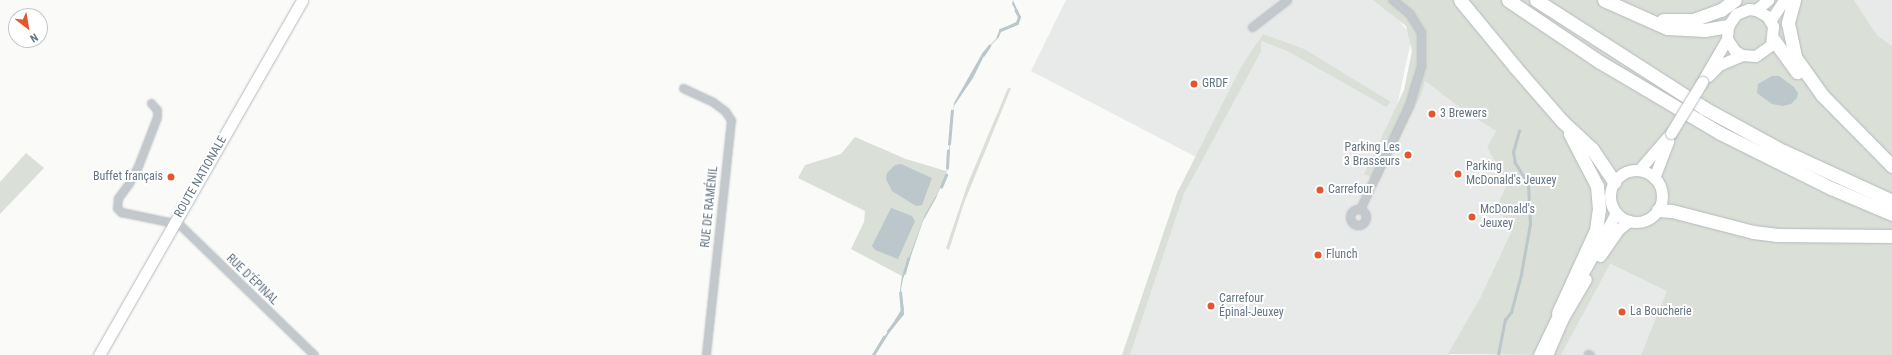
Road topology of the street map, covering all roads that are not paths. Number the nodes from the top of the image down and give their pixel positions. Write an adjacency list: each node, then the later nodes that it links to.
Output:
1 (302, 0): 36 (main road, ROUTE NATIONALE)
2 (1288, 0): 16 (street)
3 (1393, 0): 31 (street)
4 (1460, 0): 24 (highway)
5 (1508, 0): 34 (highway)
6 (1536, 0): 30 (highway)
7 (1604, 0): 13 (highway)
8 (1734, 0): 13 (highway)
9 (1768, 0): 12 (main road)
10 (1784, 0): 14 (main road)
11 (1794, 0): 22 (highway)
12 (1756, 10): 14 (main road); 15 (main road)
13 (1632, 12): 15 (highway)
14 (1770, 20): 18 (main road)
15 (1728, 26): 17 (main road)
16 (1252, 27)
17 (1727, 39): 19 (main road); 20 (main road)
18 (1773, 39): 19 (main road); 22 (highway)
19 (1742, 55): 20 (main road)
20 (1702, 82): 25 (main road, bridge)
21 (683, 88): 41 (street, RUE DE RAMÉNIL)
22 (1822, 95): 26 (highway)
23 (151, 103): 36 (street)
24 (1562, 120): 29 (highway); 38 (highway)
25 (1671, 133): 27 (main road); 28 (main road)
26 (1892, 166)
27 (1639, 170): 28 (main road); 29 (main road)
28 (1654, 178): 32 (main road)
29 (1614, 182): 33 (main road)
30 (1892, 201)
31 (1360, 209)
32 (1658, 210): 35 (main road); 37 (highway)
33 (1616, 213): 35 (main road); 38 (main road)
34 (1892, 214)
35 (1629, 222): 43 (main road)
36 (175, 223): 39 (main road, ROUTE NATIONALE); 40 (street, RUE D’ÉPINAL)
37 (1892, 236)
38 (1558, 313): 42 (main road)
39 (99, 355)
40 (314, 355)
41 (706, 355)
42 (1539, 355)
43 (1547, 355)

